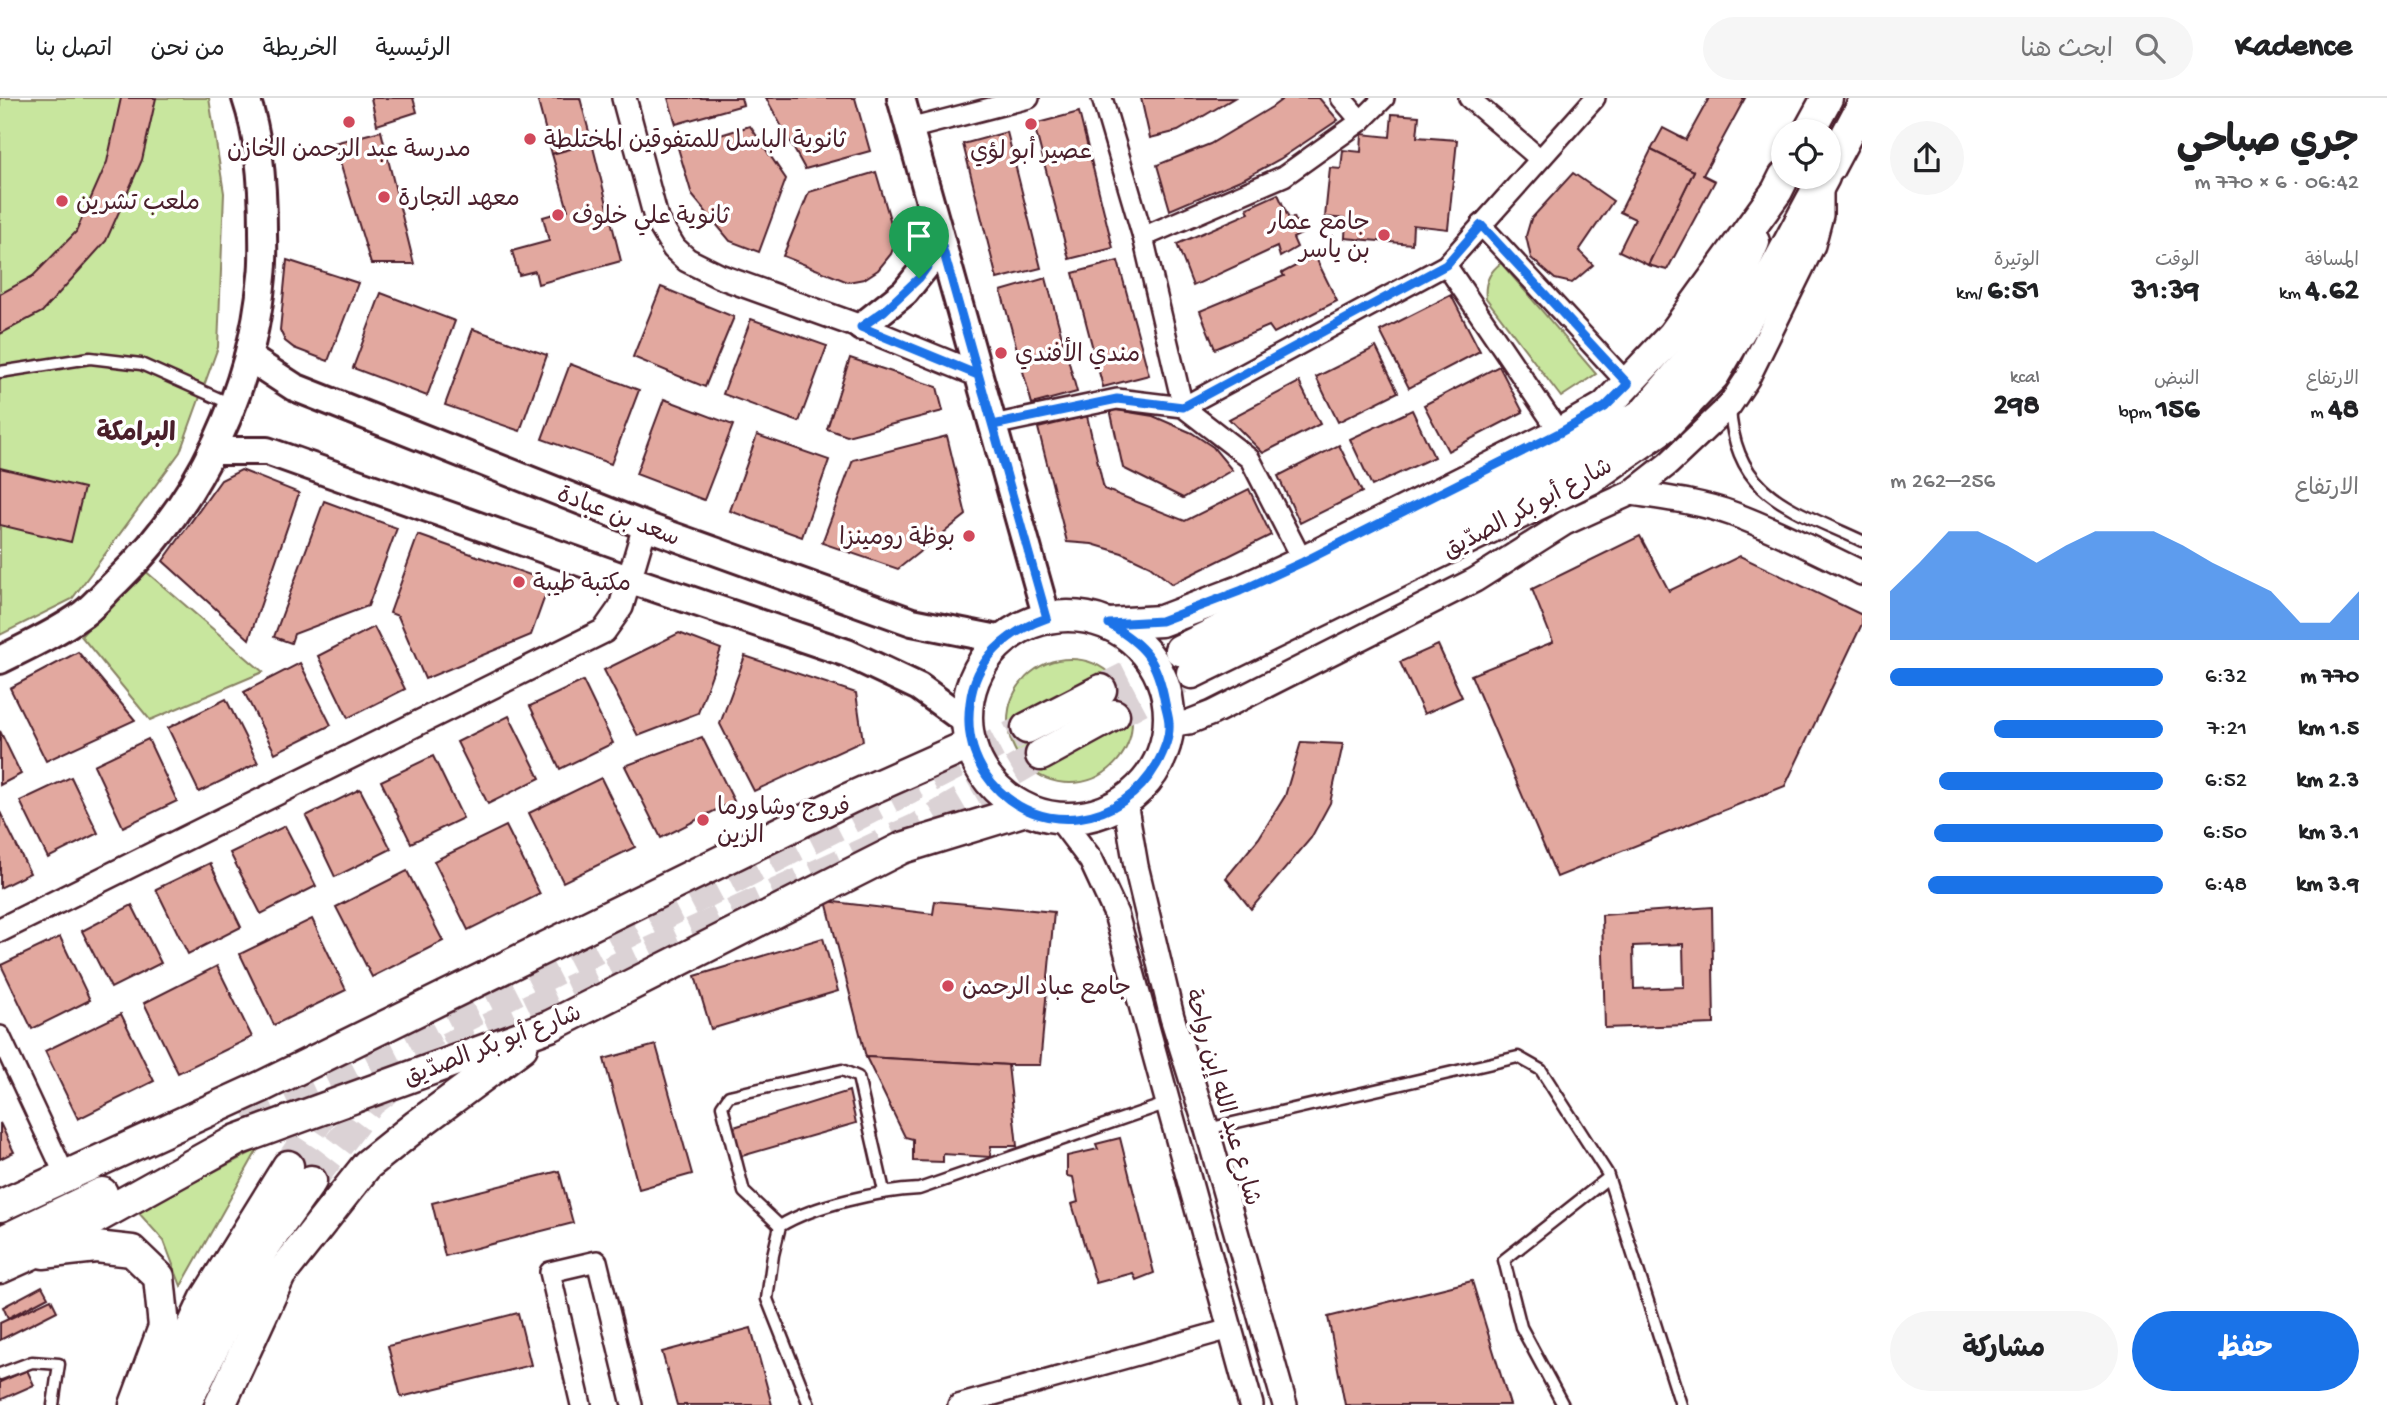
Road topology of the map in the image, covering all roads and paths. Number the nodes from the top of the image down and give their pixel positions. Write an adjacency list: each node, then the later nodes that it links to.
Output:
1 (246, 98): 26 (main road)
2 (624, 98): 25 (street)
3 (901, 98): 14 (main road)
4 (1029, 98): 14 (street)
5 (1102, 98): 22 (street)
6 (1341, 98): 13 (street)
7 (1384, 98): 13 (street)
8 (1469, 98): 16 (street)
9 (1595, 98): 16 (street)
10 (1827, 98): 12 (main road)
11 (1862, 106): 15 (main road, شارع أبو بكر الصدّيق)
12 (1816, 119)
13 (1361, 121): 22 (street)
14 (909, 128): 23 (main road)
15 (1841, 146)
16 (1540, 159): 21 (street)
17 (1777, 189): 29 (main road, شارع أبو بكر الصدّيق)
18 (1779, 189): 19 (main road, شارع أبو بكر الصدّيق)
19 (1818, 189)
20 (1824, 189): 31 (street, شارع أبو بكر الصدّيق)
21 (1481, 225): 24 (street); 29 (street)
22 (1143, 237): 32 (street)
23 (942, 246): 25 (main road); 28 (main road)
24 (1446, 265): 32 (street); 34 (street)
25 (861, 327): 28 (street)
26 (248, 357): 30 (main road); 37 (main road, سعد بن عبادة)
27 (0, 372): 30 (lane)
28 (978, 375): 33 (main road)
29 (1628, 384): 34 (main road, شارع أبو بكر الصدّيق)
30 (233, 405): 35 (main road)
31 (1729, 406): 36 (street, شارع أبو بكر الصدّيق); 38 (lane)
32 (1183, 407): 33 (street); 39 (street)
33 (993, 425): 42 (main road)
34 (1559, 433): 39 (main road, شارع أبو بكر الصدّيق)
35 (212, 451): 41 (main road); 45 (main road)
36 (1631, 493): 40 (street); 46 (street, شارع أبو بكر الصدّيق)
37 (645, 526): 41 (street); 44 (main road, سعد بن عبادة)
38 (1862, 541)
39 (1303, 562): 43 (main road, شارع أبو بكر الصدّيق)
40 (1862, 573)
41 (628, 579): 48 (main road); 53 (street)
42 (1047, 618): 43 (main road); 44 (main road)
43 (1109, 624): 46 (main road)
44 (1003, 640): 48 (main road)
45 (0, 660)
46 (1169, 726): 50 (main road)
47 (1027, 728): 49 (main road)
48 (969, 733): 51 (main road); 59 (main road)
49 (1041, 755)
50 (1125, 802): 52 (main road); 58 (street, شارع عبد الله إبن رواحة)
51 (1026, 810): 52 (main road); 54 (main road, شارع أبو بكر الصدّيق)
52 (1060, 819): 56 (street)
53 (0, 930)
54 (550, 1026): 65 (main road, شارع أبو بكر الصدّيق); 73 (main road)
55 (0, 1036): 59 (street)
56 (1168, 1103): 61 (lane); 67 (street)
57 (238, 1129): 64 (main road)
58 (1207, 1129): 60 (lane); 79 (street, شارع عبد الله إبن رواحة)
59 (65, 1175): 62 (main road)
60 (1608, 1178): 80 (lane); 81 (lane)
61 (884, 1191): 63 (lane); 63 (lane)
62 (0, 1206)
63 (780, 1226): 76 (lane)
64 (0, 1242)
65 (29, 1255): 66 (main road, شارع أبو بكر الصدّيق); 70 (main road)
66 (0, 1268)
67 (1230, 1329): 77 (street); 78 (street)
68 (0, 1374): 69 (lane)
69 (52, 1405)
70 (135, 1405)
71 (156, 1405): 72 (main road)
72 (185, 1405)
73 (220, 1405)
74 (581, 1405): 75 (street)
75 (632, 1405)
76 (809, 1405)
77 (958, 1405)
78 (1251, 1405)
79 (1285, 1405)
80 (1563, 1405)
81 (1681, 1405)

